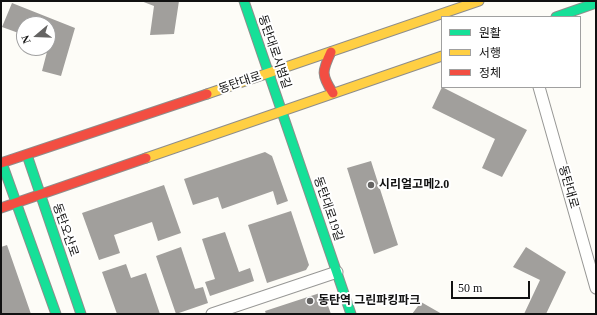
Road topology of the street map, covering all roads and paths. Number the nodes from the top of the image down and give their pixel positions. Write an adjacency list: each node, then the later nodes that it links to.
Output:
1 (244, 1): 7 (main road, 동탄대로시범길)
2 (479, 1): 5 (main road, 동탄대로)
3 (596, 3): 4 (main road)
4 (559, 16)
5 (331, 52): 7 (main road, 동탄대로); 9 (main road)
6 (441, 56): 9 (main road)
7 (269, 73): 10 (main road, 동탄대로시범길); 11 (main road, 동탄대로)
8 (539, 88): 19 (street, 동탄대로)
9 (333, 93): 10 (main road)
10 (282, 111): 13 (main road); 18 (main road, 동탄대로19길)
11 (27, 155): 12 (main road, 동탄대로); 13 (main road, 동탄오산로)
12 (1, 163): 14 (main road)
13 (40, 194): 14 (main road); 16 (main road, 동탄오산로)
14 (16, 203): 15 (main road); 17 (main road)
15 (1, 208)
16 (60, 249): 17 (main road); 21 (main road, 동탄오산로)
17 (35, 256): 20 (main road)
18 (337, 272): 22 (street); 23 (main road, 동탄대로19길)
19 (596, 288)
20 (56, 314)
21 (80, 314)
22 (212, 314)
23 (351, 314)

